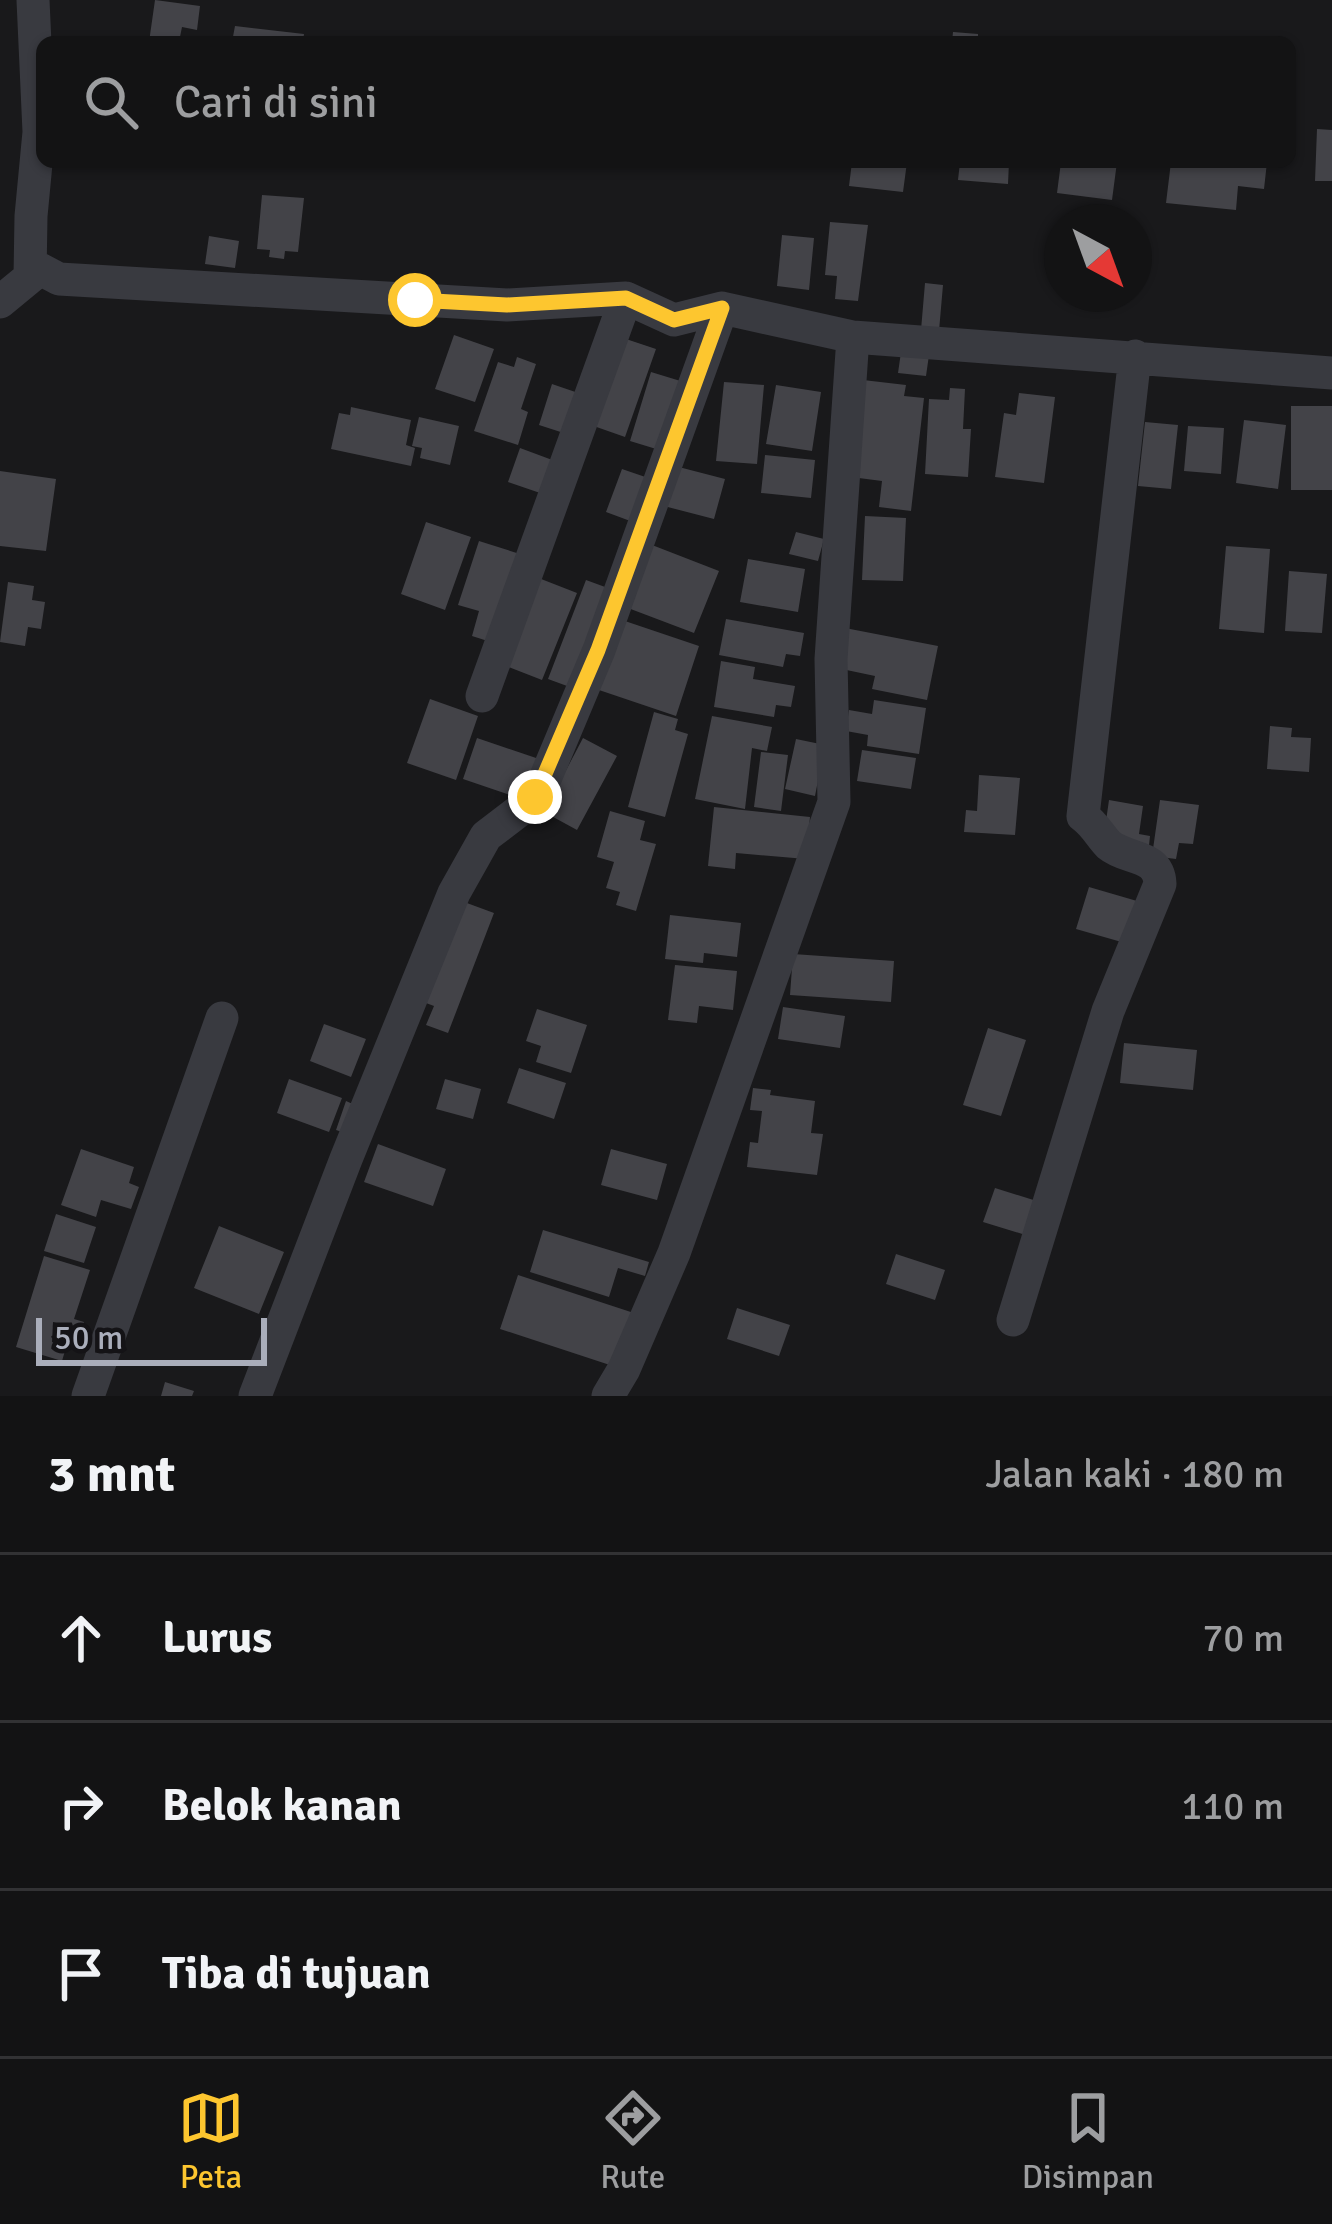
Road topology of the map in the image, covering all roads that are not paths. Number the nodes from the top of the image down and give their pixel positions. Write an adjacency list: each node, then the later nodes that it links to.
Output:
1 (33, 0): 2 (street)
2 (36, 66)
3 (36, 163): 4 (street)
4 (40, 269): 5 (street); 6 (street)
5 (626, 298): 7 (street); 11 (street)
6 (0, 302)
7 (722, 308): 8 (street); 15 (street)
8 (854, 337): 9 (street); 16 (street)
9 (1135, 356): 10 (street); 13 (street)
10 (1332, 374)
11 (482, 696)
12 (222, 1018): 14 (street)
13 (1012, 1320)
14 (88, 1396)
15 (256, 1396)
16 (608, 1396)

